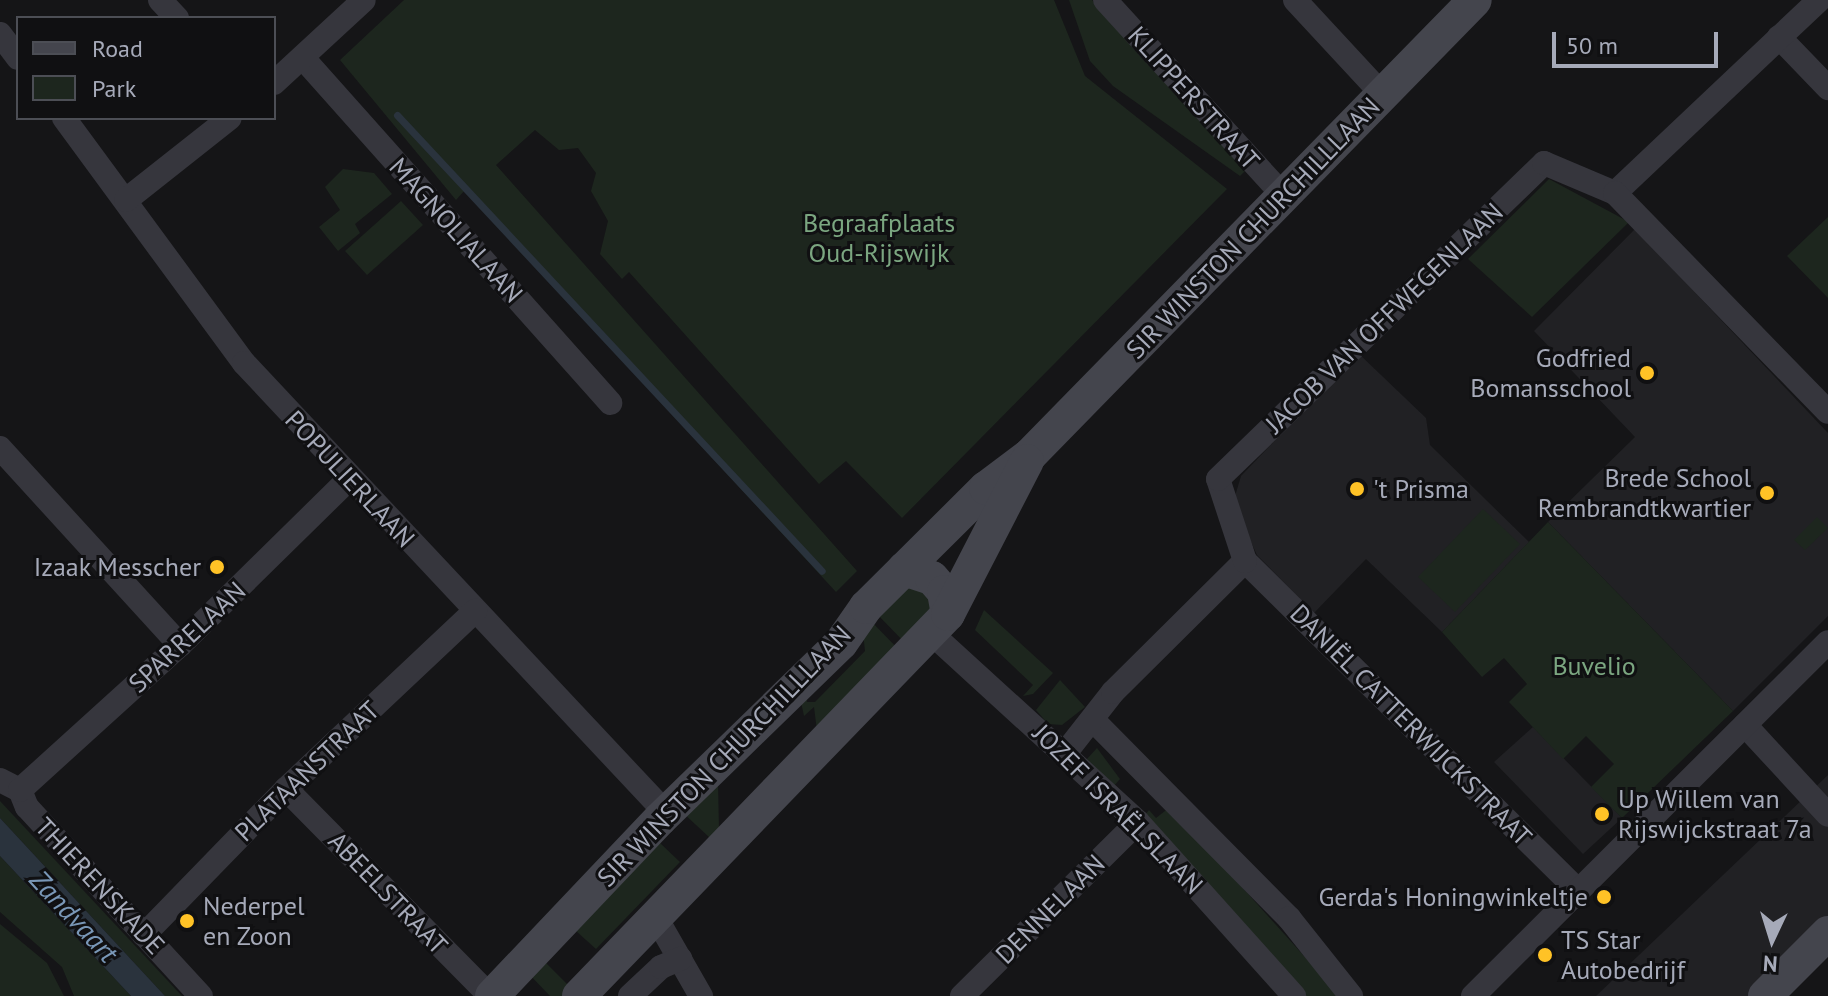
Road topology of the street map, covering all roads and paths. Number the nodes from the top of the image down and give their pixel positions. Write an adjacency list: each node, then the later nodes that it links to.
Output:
1 (160, 0): 7 (street)
2 (364, 0): 11 (street)
3 (1105, 0): 18 (street, KLIPPERSTRAAT)
4 (1295, 0): 14 (street)
5 (1475, 0): 14 (street, SIR WINSTON CHURCHILLLAAN)
6 (1819, 0): 9 (street)
7 (175, 16)
8 (0, 35): 10 (street)
9 (1779, 37): 13 (street); 17 (street)
10 (16, 55)
11 (303, 58): 12 (street); 20 (street, MAGNOLIALAAN)
12 (276, 81)
13 (1828, 88)
14 (1383, 95): 18 (street, SIR WINSTON CHURCHILLLAAN)
15 (66, 120): 19 (street, POPULIERLAAN)
16 (227, 120): 19 (street)
17 (1615, 193): 21 (street); 25 (street, JACOB VAN OFFWEGENLAAN)
18 (1284, 196): 23 (street, SIR WINSTON CHURCHILLLAAN)
19 (126, 200): 24 (street, POPULIERLAAN)
20 (610, 403)
21 (1828, 412)
22 (0, 448): 30 (street)
23 (1030, 455): 26 (street, SIR WINSTON CHURCHILLLAAN); 28 (street, SIR WINSTON CHURCHILLLAAN)
24 (349, 479): 27 (street, POPULIERLAAN); 30 (street, SPARRELAAN)
25 (1245, 561): 31 (street); 39 (street, DANIËL CATTERWIJCKSTRAAT)
26 (904, 569): 28 (street); 36 (street, SIR WINSTON CHURCHILLLAAN)
27 (475, 611): 35 (street, PLATAANSTRAAT); 36 (street, POPULIERLAAN)
28 (940, 623): 33 (street, JOZEF ISRAËLSLAAN); 40 (street, SIR WINSTON CHURCHILLLAAN)
29 (1828, 642): 32 (street)
30 (180, 645): 34 (street, SPARRELAAN)
31 (1093, 720): 33 (street); 51 (street, JOZEF ISRAËLSLAAN)
32 (1745, 725): 37 (street); 39 (street)
33 (1066, 752): 38 (street, JOZEF ISRAËLSLAAN)
34 (10, 785): 42 (street, THIERENSKADE)
35 (286, 789): 42 (street, PLATAANSTRAAT); 46 (street, ABEELSTRAAT)
36 (666, 813): 46 (street, SIR WINSTON CHURCHILLLAAN)
37 (1828, 815)
38 (1138, 822): 49 (street, DENNELAAN); 50 (street, JOZEF ISRAËLSLAAN)
39 (1577, 890): 52 (street)
40 (654, 914): 43 (street); 44 (street, SIR WINSTON CHURCHILLLAAN)
41 (1828, 933): 53 (street)
42 (144, 935): 45 (street, THIERENSKADE)
43 (680, 959): 47 (street); 48 (street)
44 (582, 995)
45 (201, 996)
46 (491, 996)
47 (630, 996)
48 (701, 996)
49 (962, 996)
50 (1294, 996)
51 (1351, 996)
52 (1473, 996)
53 (1765, 996)

